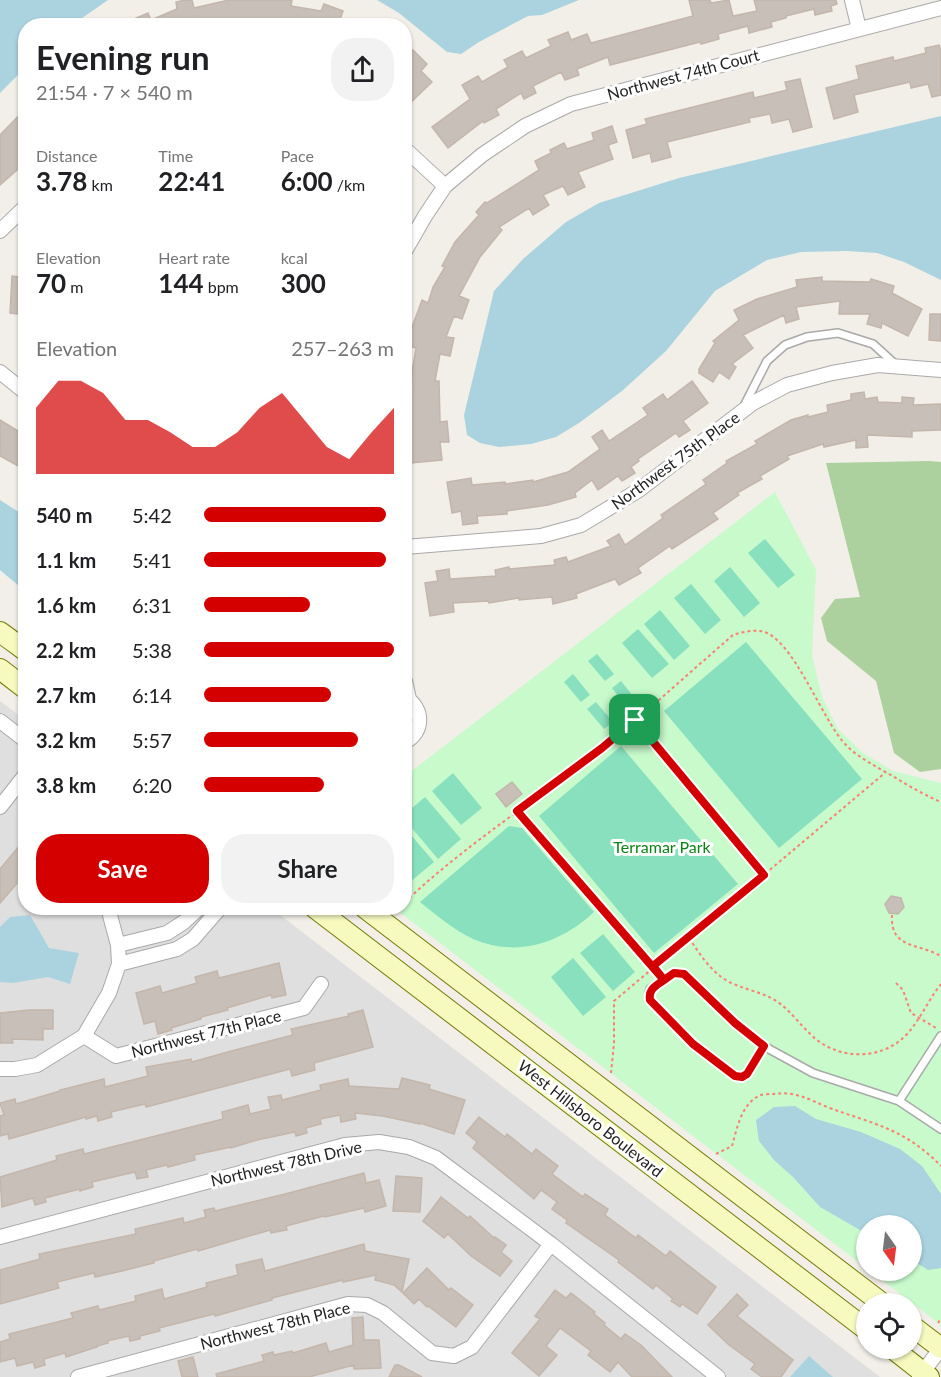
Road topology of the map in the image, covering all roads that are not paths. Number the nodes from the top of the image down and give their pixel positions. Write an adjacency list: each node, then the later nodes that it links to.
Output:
1 (852, 0): 3 (street)
2 (941, 9): 3 (street, Northwest 74th Court)
3 (860, 29): 5 (street, Northwest 74th Court)
4 (412, 155): 5 (street)
5 (445, 186): 8 (street, Northwest 74th Court)
6 (18, 214): 7 (street)
7 (0, 231)
8 (412, 238)
9 (897, 366): 10 (street, Northwest 75th Place); 13 (street, Northwest 75th Place); 13 (lane)
10 (941, 370)
11 (2, 376): 12 (street)
12 (18, 387)
13 (742, 411): 14 (street, Northwest 75th Place)
14 (412, 546)
15 (0, 632): 16 (street)
16 (18, 645)
17 (0, 669): 18 (street)
18 (18, 683)
19 (412, 702): 22 (street)
20 (0, 721): 21 (street)
21 (18, 735)
22 (412, 737)
23 (18, 784): 24 (street)
24 (0, 807)
25 (110, 915): 30 (street)
26 (192, 915): 30 (street)
27 (214, 915): 31 (street)
28 (324, 915): 42 (street, West Hillsboro Boulevard)
29 (374, 915): 41 (street, West Hillsboro Boulevard)
30 (118, 945): 31 (street)
31 (120, 964): 33 (street)
32 (321, 984): 33 (street, Northwest 77th Place)
33 (84, 1036): 36 (street)
34 (941, 1036): 37 (lane)
35 (764, 1046): 35 (lane); 37 (lane)
36 (0, 1069)
37 (899, 1101): 38 (lane)
38 (941, 1128)
39 (0, 1237): 40 (street, Northwest 78th Drive)
40 (551, 1244): 47 (street, Northwest 78th Place); 48 (street, Northwest 78th Drive)
41 (869, 1293)
42 (856, 1322)
43 (922, 1334): 44 (street)
44 (941, 1348): 46 (street)
45 (905, 1359): 46 (street)
46 (924, 1375)
47 (78, 1377)
48 (718, 1377)

